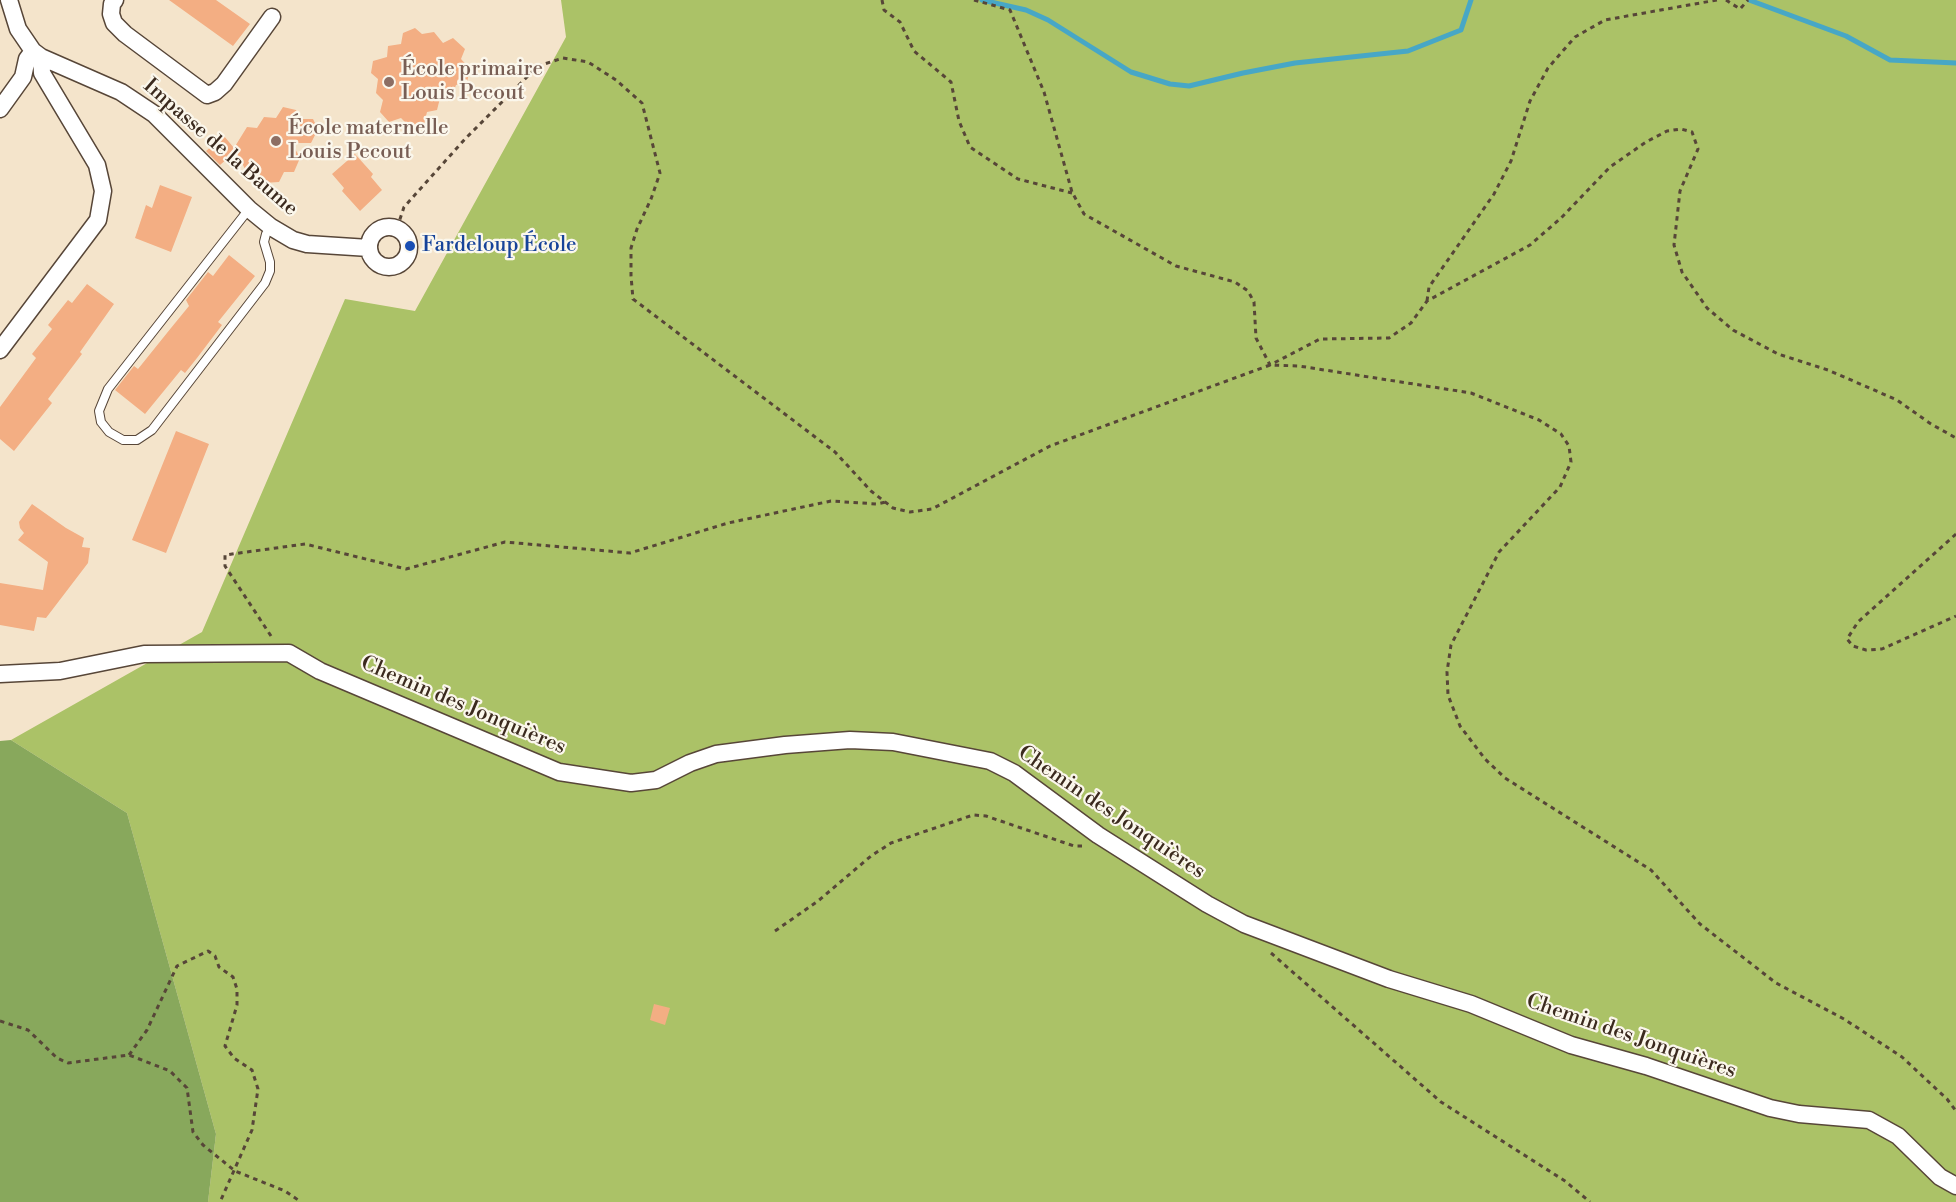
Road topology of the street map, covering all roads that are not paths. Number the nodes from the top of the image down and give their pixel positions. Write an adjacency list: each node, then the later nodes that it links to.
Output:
1 (9, 0): 4 (street)
2 (115, 0): 3 (street)
3 (272, 17)
4 (37, 54): 5 (street); 6 (street, Impasse de la Baume); 9 (street)
5 (0, 109)
6 (249, 209): 7 (street, Impasse de la Baume); 7 (lane)
7 (270, 227): 8 (street, Impasse de la Baume)
8 (369, 248): 8 (street)
9 (0, 350)
10 (0, 674): 11 (street, Chemin des Jonquières)
11 (1956, 1186)

